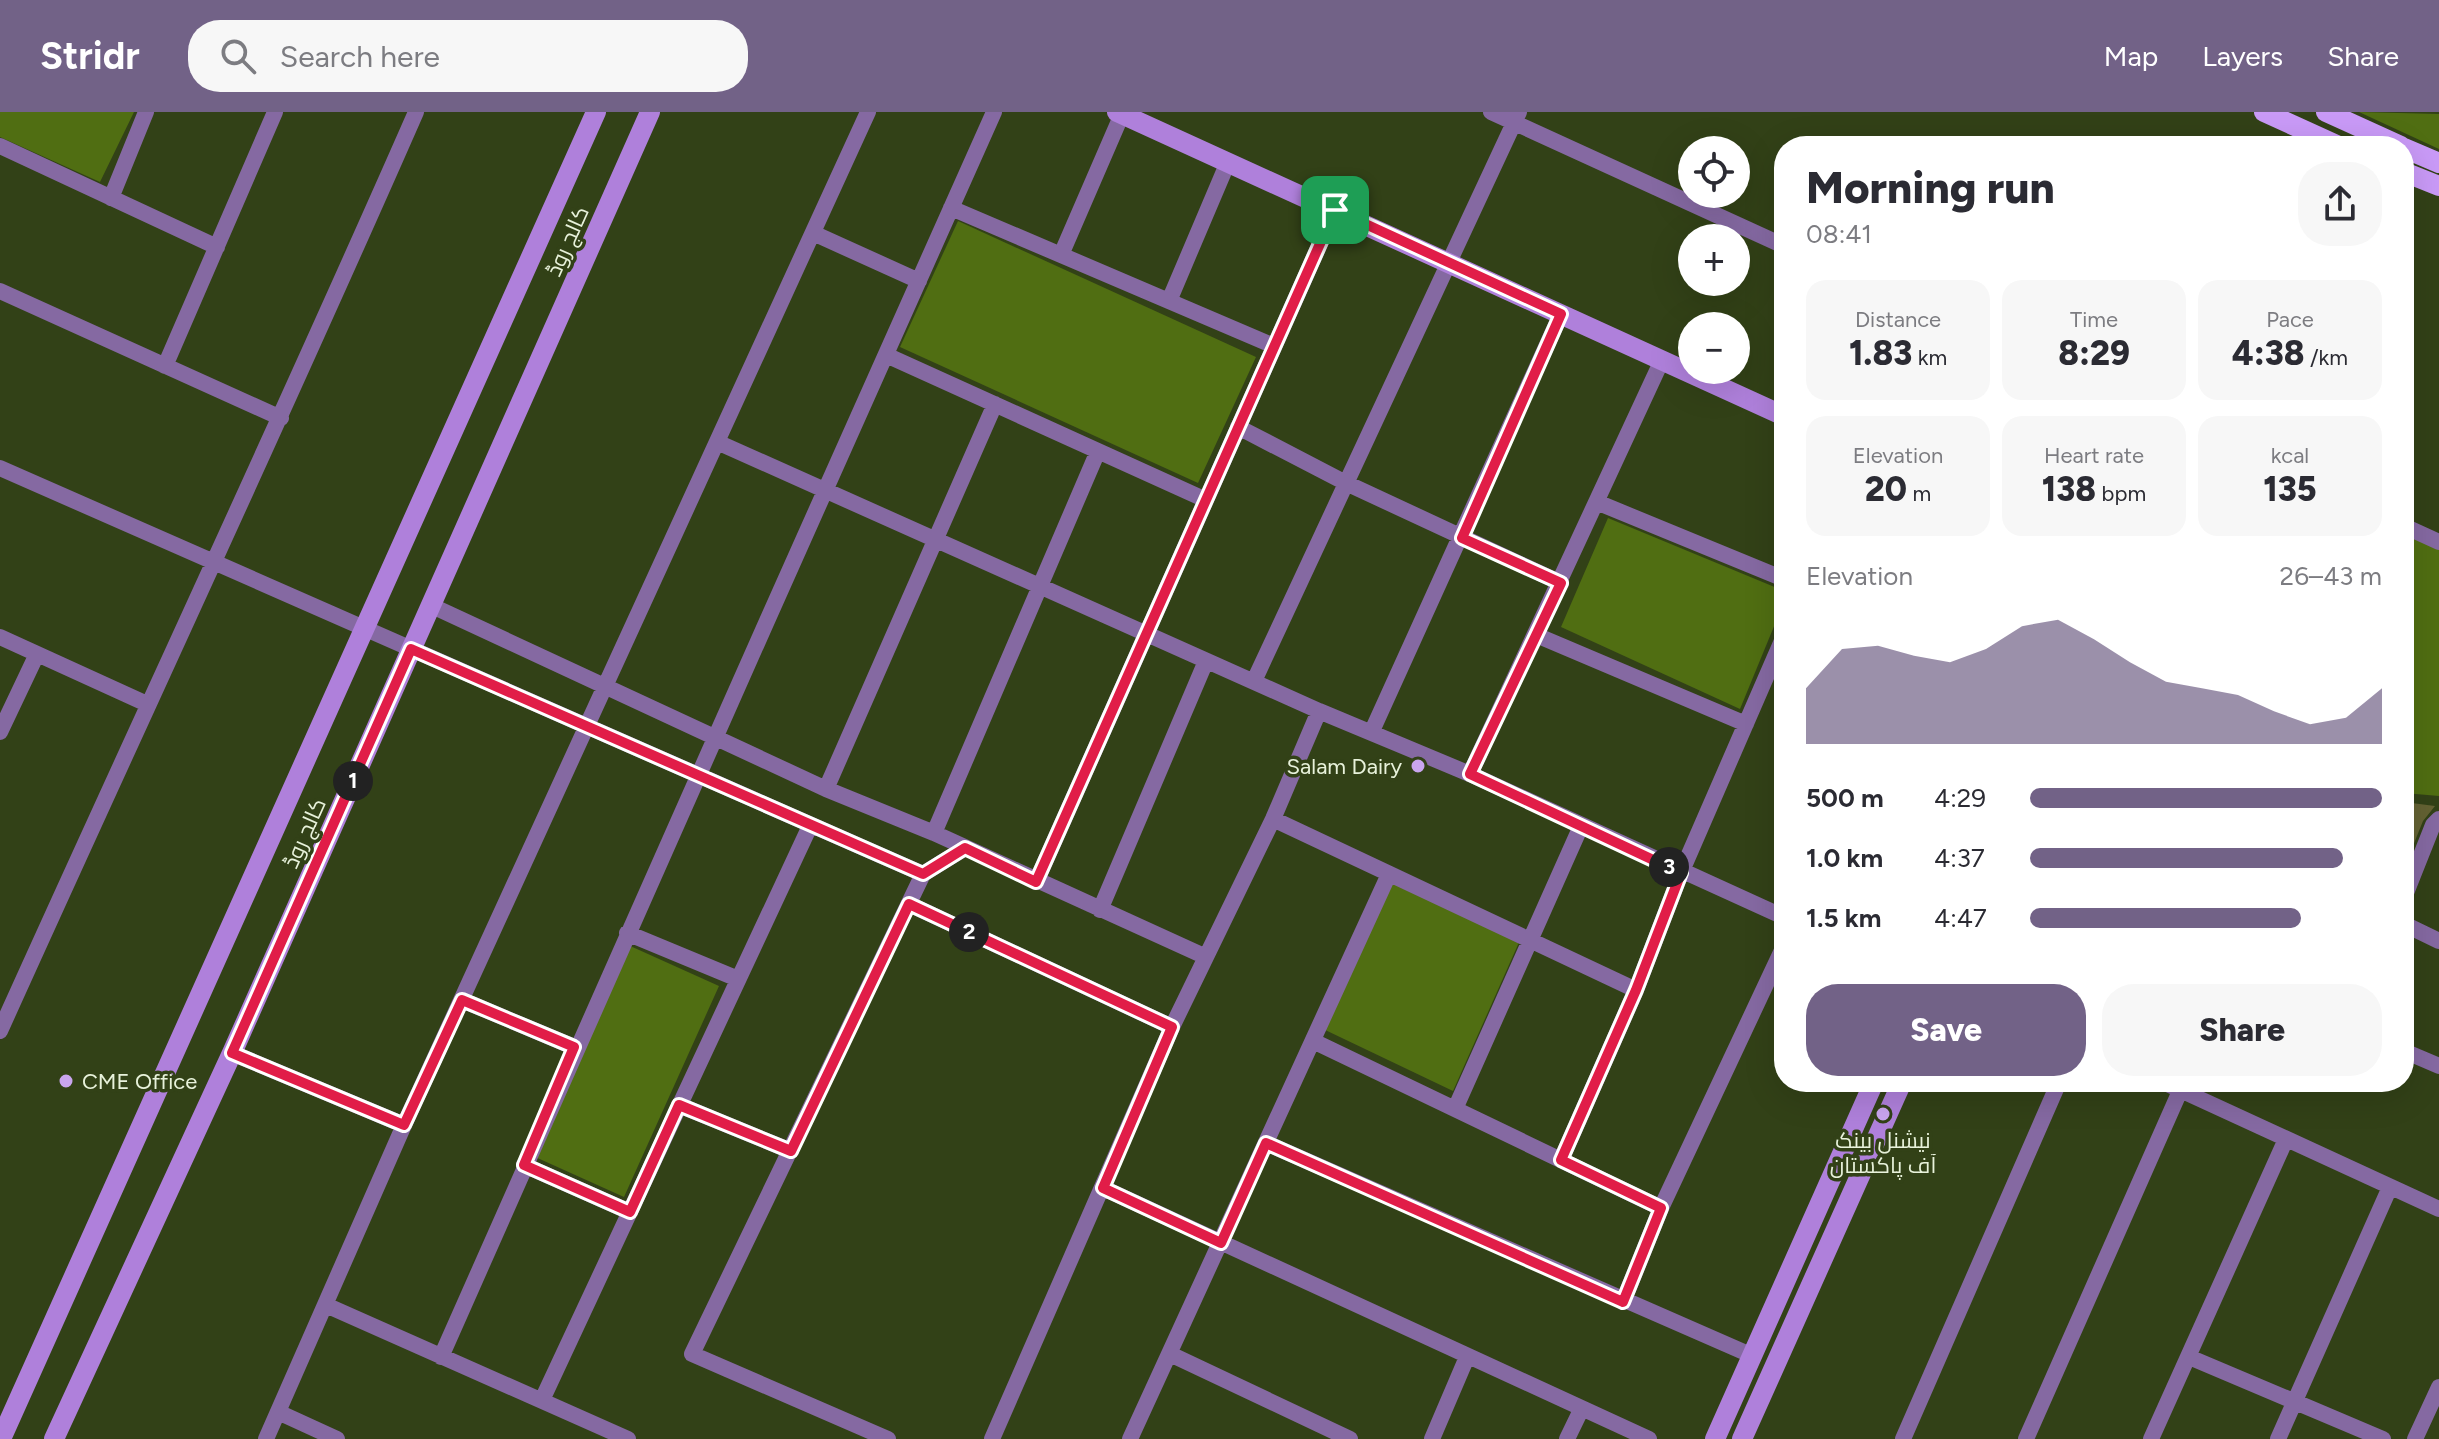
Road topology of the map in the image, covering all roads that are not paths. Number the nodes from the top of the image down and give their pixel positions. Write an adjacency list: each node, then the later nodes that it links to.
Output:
1 (146, 112): 21 (street)
2 (275, 112): 26 (street)
3 (416, 112): 39 (street)
4 (596, 112): 57 (main road, کالج روڈ)
5 (650, 112): 56 (main road, کالج روڈ)
6 (868, 112): 24 (street)
7 (994, 112): 22 (street)
8 (1491, 112): 12 (street)
9 (2264, 112): 13 (main road)
10 (2326, 112): 14 (main road)
11 (1120, 113): 17 (main road); 27 (street)
12 (1517, 117): 25 (street); 28 (street)
13 (2301, 136)
14 (2379, 136)
15 (0, 146): 21 (street)
16 (2414, 152): 18 (main road)
17 (1228, 162): 23 (main road); 31 (street)
18 (2439, 163)
19 (2414, 176): 20 (main road)
20 (2439, 186)
21 (111, 198): 26 (street)
22 (951, 208): 27 (street); 29 (street)
23 (1335, 210): 28 (main road); 33 (street)
24 (813, 233): 29 (street); 41 (street)
25 (1774, 241)
26 (217, 247): 36 (street)
27 (1061, 255): 31 (street)
28 (1447, 261): 32 (main road); 44 (street)
29 (919, 281): 34 (street)
30 (0, 291): 36 (street)
31 (1169, 301): 33 (street)
32 (1561, 314): 35 (main road); 49 (street)
33 (1274, 346): 40 (street)
34 (886, 355): 37 (street); 45 (street)
35 (1662, 360): 38 (main road); 47 (street)
36 (165, 366): 39 (street)
37 (995, 404): 42 (street); 50 (street)
38 (1774, 411)
39 (281, 418): 52 (street)
40 (1238, 427): 44 (street); 46 (street)
41 (717, 442): 45 (street); 66 (street)
42 (1098, 451): 46 (street); 55 (street)
43 (0, 468): 52 (street)
44 (1346, 483): 49 (street); 65 (street)
45 (826, 491): 50 (street); 73 (street)
46 (1206, 500): 58 (street)
47 (1599, 503): 53 (street); 54 (street)
48 (2414, 531): 51 (street)
49 (1462, 538): 54 (street); 71 (street)
50 (935, 540): 55 (street); 76 (street)
51 (2439, 542)
52 (212, 562): 57 (street); 67 (street)
53 (1774, 575)
54 (1561, 583): 59 (street)
55 (1040, 587): 58 (street); 81 (street)
56 (430, 605): 61 (main road, کالج روڈ); 66 (street)
57 (364, 627): 61 (street); 139 (main road, کالج روڈ)
58 (1146, 635): 63 (street); 87 (street)
59 (1536, 635): 69 (street); 74 (street)
60 (0, 637): 62 (street)
61 (411, 649): 70 (street); 104 (main road, کالج روڈ)
62 (37, 654): 67 (street); 72 (street)
63 (1206, 661): 65 (street); 89 (street)
64 (1774, 677): 69 (street)
65 (1254, 681): 68 (street)
66 (607, 685): 70 (street); 73 (street)
67 (147, 704): 101 (street)
68 (1319, 711): 71 (street); 77 (street)
69 (1746, 724): 83 (street)
70 (588, 726): 75 (street); 99 (street)
71 (1372, 731): 74 (street)
72 (0, 732)
73 (719, 736): 75 (street); 76 (street)
74 (1470, 774): 80 (street)
75 (700, 777): 79 (street); 92 (street)
76 (826, 789): 81 (street)
77 (1273, 819): 86 (street); 95 (street)
78 (2439, 819): 84 (street)
79 (810, 826): 85 (street); 97 (street)
80 (1581, 826): 83 (street); 93 (street)
81 (934, 833): 82 (street)
82 (965, 848): 85 (street); 87 (street)
83 (1681, 873): 90 (street); 98 (street)
84 (2414, 873)
85 (923, 874): 88 (street)
86 (1389, 874): 93 (street); 102 (street)
87 (1036, 882): 89 (street)
88 (909, 904): 100 (street); 117 (street)
89 (1100, 910): 95 (street)
90 (1774, 913)
91 (2414, 929): 94 (street)
92 (627, 933): 97 (street); 103 (street)
93 (1528, 939): 98 (street); 113 (street)
94 (2439, 941)
95 (1204, 956): 100 (street)
96 (1774, 967): 122 (street)
97 (738, 979): 112 (street)
98 (1636, 990): 118 (street)
99 (462, 1000): 103 (street); 114 (street)
100 (1172, 1027): 121 (street)
101 (0, 1031)
102 (1313, 1041): 113 (street); 116 (street)
103 (574, 1047): 119 (street)
104 (232, 1053): 114 (street); 140 (main road, کالج روڈ)
105 (2414, 1055): 106 (street)
106 (2439, 1066)
107 (1870, 1092): 129 (main road)
108 (1898, 1092): 152 (main road)
109 (2055, 1092): 153 (street)
110 (2179, 1092): 154 (street)
111 (2194, 1092): 115 (street)
112 (679, 1105): 117 (street); 124 (street)
113 (1455, 1109): 118 (street)
114 (404, 1125): 127 (street)
115 (2286, 1139): 120 (street); 132 (street)
116 (1266, 1143): 125 (street); 126 (street)
117 (791, 1151): 144 (street)
118 (1561, 1160): 122 (street)
119 (524, 1165): 124 (street); 130 (street)
120 (2390, 1187): 123 (street); 135 (street)
121 (1103, 1188): 125 (street); 145 (street)
122 (1661, 1208): 126 (street)
123 (2439, 1209)
124 (630, 1212): 134 (street)
125 (1221, 1243): 128 (street); 131 (street)
126 (1623, 1302): 129 (street)
127 (328, 1306): 130 (street); 138 (street)
128 (1170, 1354): 146 (street); 147 (street)
129 (1753, 1356): 151 (main road)
130 (441, 1357): 134 (street)
131 (1467, 1357): 136 (street); 148 (street)
132 (2189, 1357): 135 (street); 155 (street)
133 (2439, 1387): 137 (street)
134 (542, 1400): 143 (street)
135 (2295, 1401): 156 (street); 157 (street)
136 (1581, 1410): 149 (street); 150 (street)
137 (2434, 1410): 158 (street)
138 (278, 1412): 141 (street); 142 (street)
139 (2, 1434)
140 (54, 1439)
141 (266, 1439)
142 (337, 1439)
143 (628, 1439)
144 (888, 1439)
145 (992, 1439)
146 (1130, 1439)
147 (1350, 1439)
148 (1432, 1439)
149 (1567, 1439)
150 (1649, 1439)
151 (1715, 1439)
152 (1742, 1439)
153 (1903, 1439)
154 (2026, 1439)
155 (2151, 1439)
156 (2278, 1439)
157 (2383, 1439)
158 (2415, 1439)

